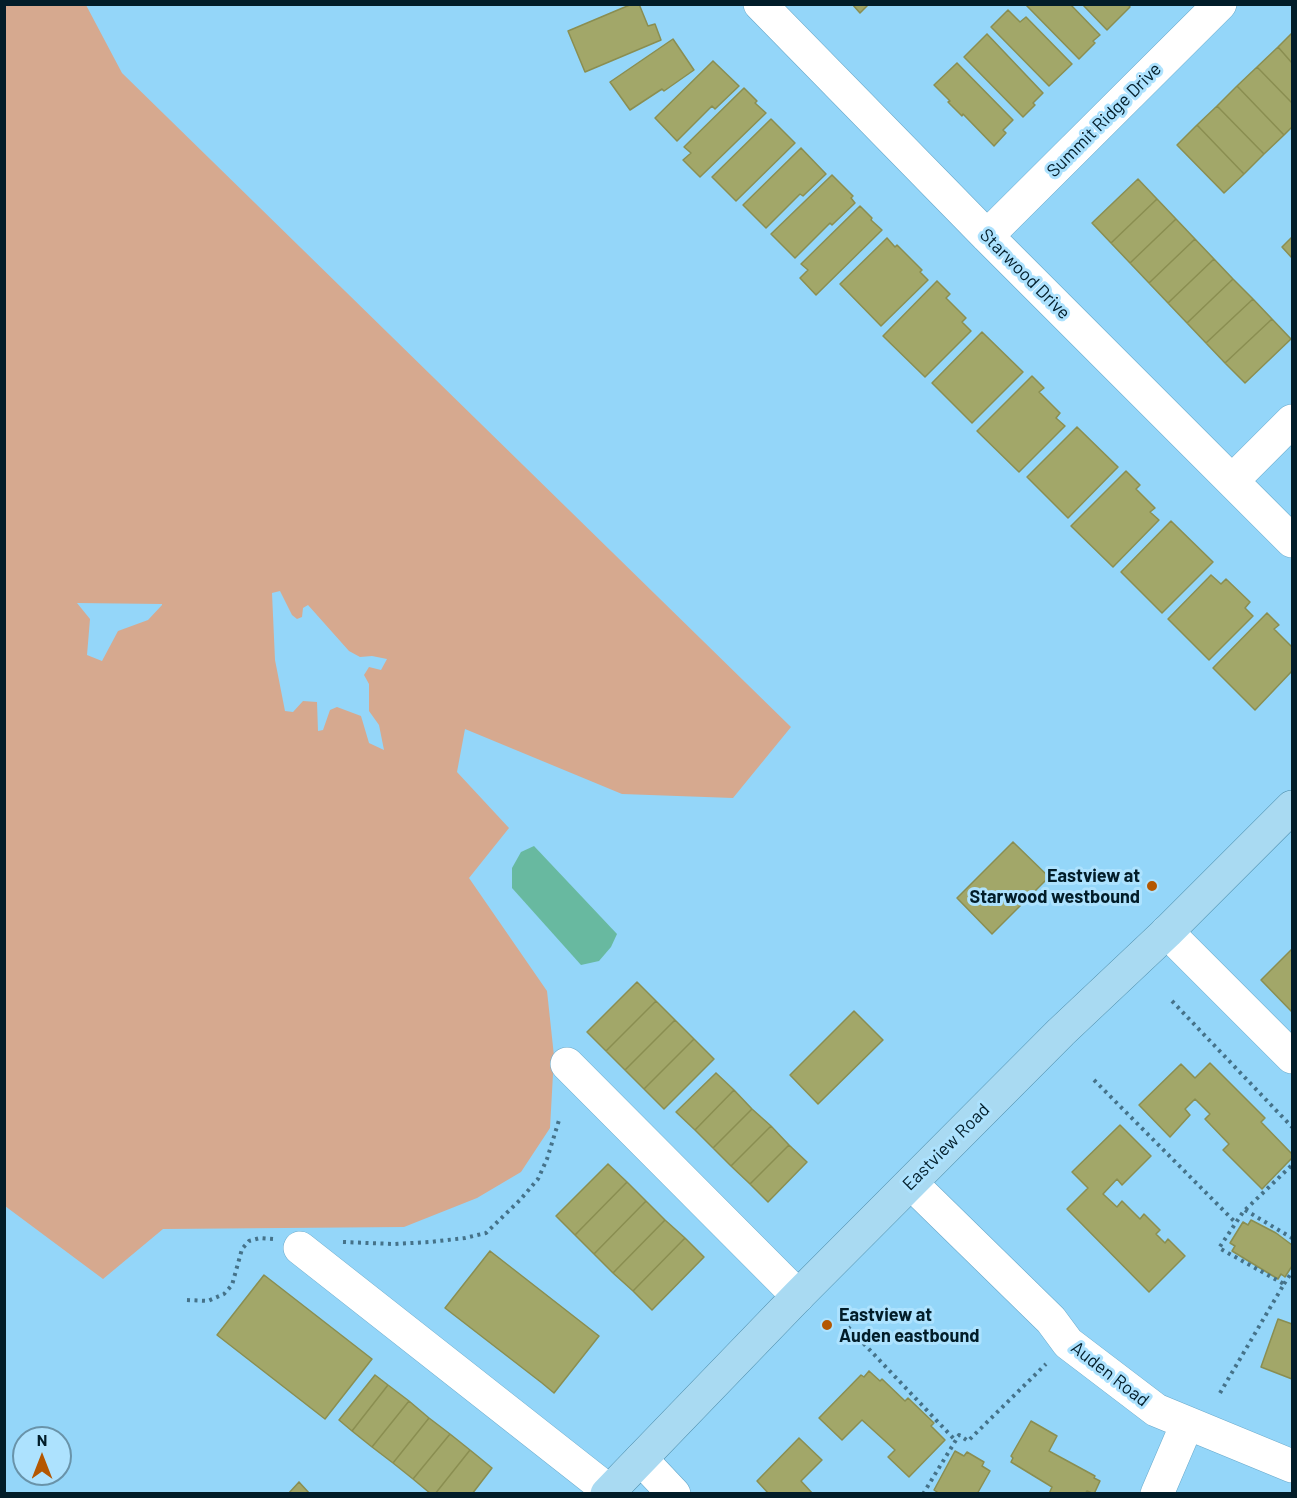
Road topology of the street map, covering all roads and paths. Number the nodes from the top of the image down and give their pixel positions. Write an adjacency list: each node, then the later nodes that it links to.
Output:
1 (760, 4): 3 (street, Starwood Drive)
2 (1220, 4): 3 (street, Summit Ridge Drive)
3 (987, 236): 5 (street, Starwood Drive)
4 (1293, 421): 5 (street)
5 (1233, 480): 6 (street, Starwood Drive)
6 (1293, 541)
7 (1293, 807): 8 (main road, Eastview Road)
8 (1167, 932): 10 (street); 16 (main road, Eastview Road)
9 (1172, 1001): 14 (path)
10 (1293, 1057)
11 (567, 1064): 24 (street)
12 (1094, 1080): 18 (path)
13 (560, 1118): 20 (path)
14 (1293, 1126)
15 (1293, 1165): 17 (path)
16 (911, 1183): 24 (main road, Eastview Road); 27 (street, Auden Road)
17 (1245, 1210): 18 (path); 19 (path)
18 (1236, 1223): 23 (path)
19 (1293, 1238)
20 (334, 1241)
21 (290, 1243): 25 (path); 33 (street)
22 (1293, 1272): 23 (path)
23 (1284, 1284): 28 (path)
24 (798, 1296): 31 (main road, Eastview Road)
25 (187, 1300)
26 (848, 1327): 30 (path)
27 (1068, 1343): 29 (street, Auden Road); 30 (path)
28 (1220, 1393)
29 (1187, 1424): 32 (street, Auden Road); 36 (street)
30 (956, 1440): 35 (path)
31 (641, 1459): 33 (main road, Eastview Road); 34 (street)
32 (1293, 1466)
33 (608, 1492)
34 (674, 1494)
35 (922, 1494)
36 (1157, 1494)

